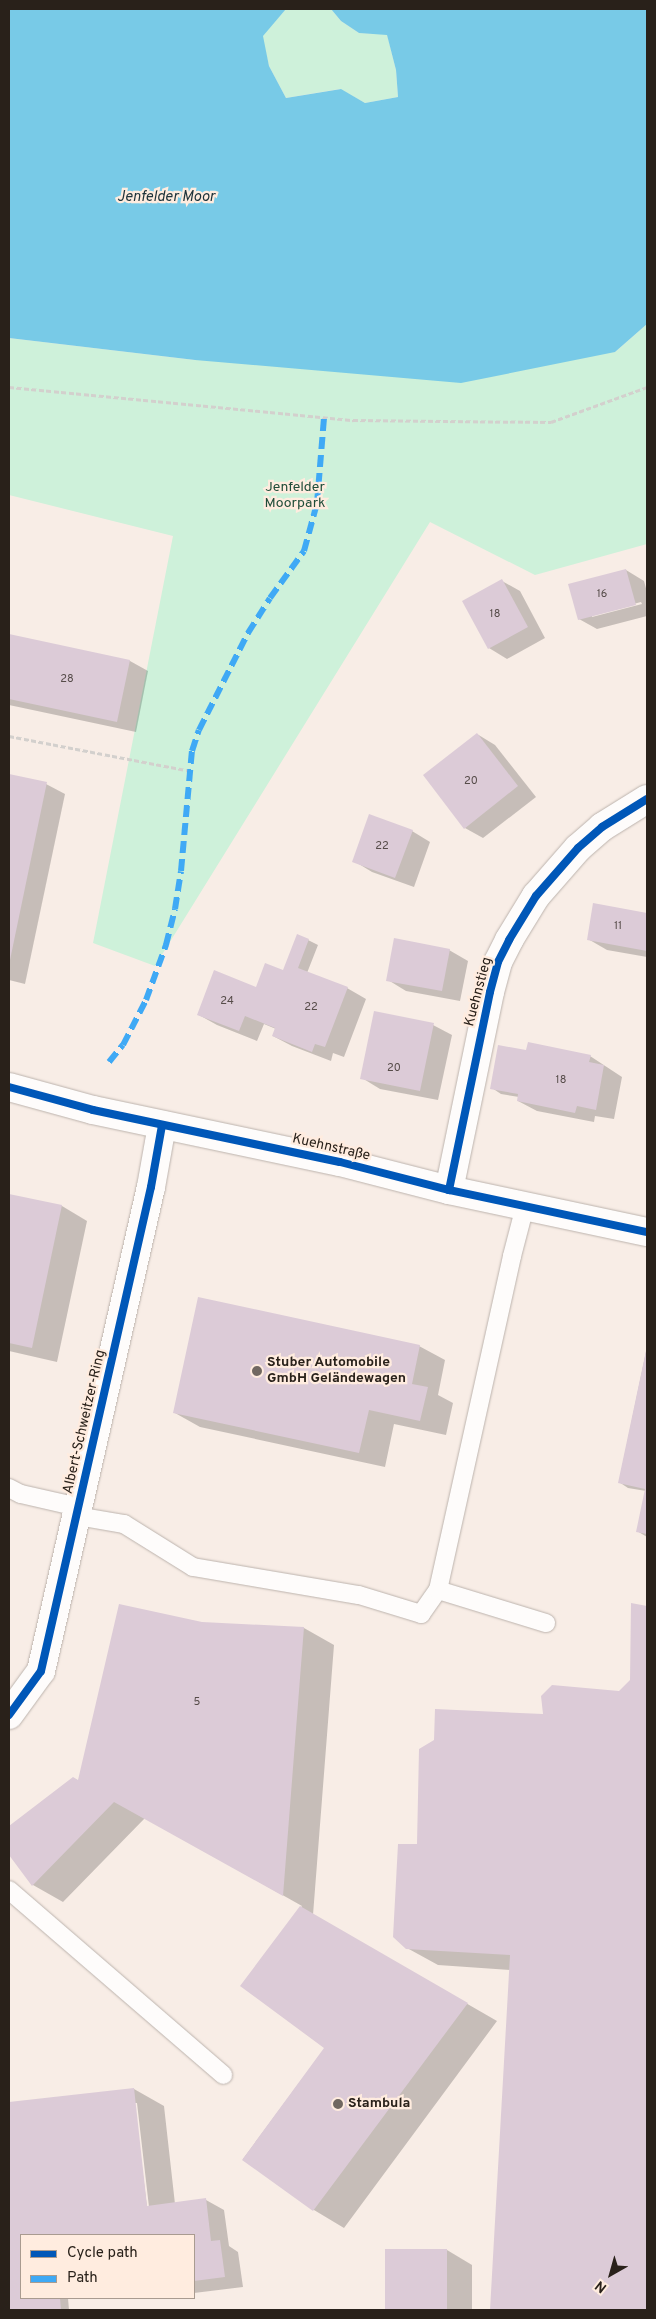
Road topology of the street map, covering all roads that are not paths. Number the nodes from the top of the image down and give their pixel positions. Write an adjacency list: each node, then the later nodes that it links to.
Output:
1 (647, 798): 4 (street, Kuehnstieg)
2 (9, 1087): 3 (street, Kuehnstraße)
3 (162, 1125): 4 (street, Kuehnstraße); 8 (street, Albert-Schweitzer-Ring)
4 (449, 1190): 5 (street, Kuehnstraße)
5 (525, 1206): 6 (street, Kuehnstraße); 9 (lane)
6 (647, 1232)
7 (9, 1488): 8 (lane)
8 (77, 1512): 9 (lane); 11 (street, Albert-Schweitzer-Ring)
9 (438, 1590): 10 (lane)
10 (546, 1623)
11 (9, 1715)
12 (9, 1890): 13 (lane)
13 (223, 2075)

